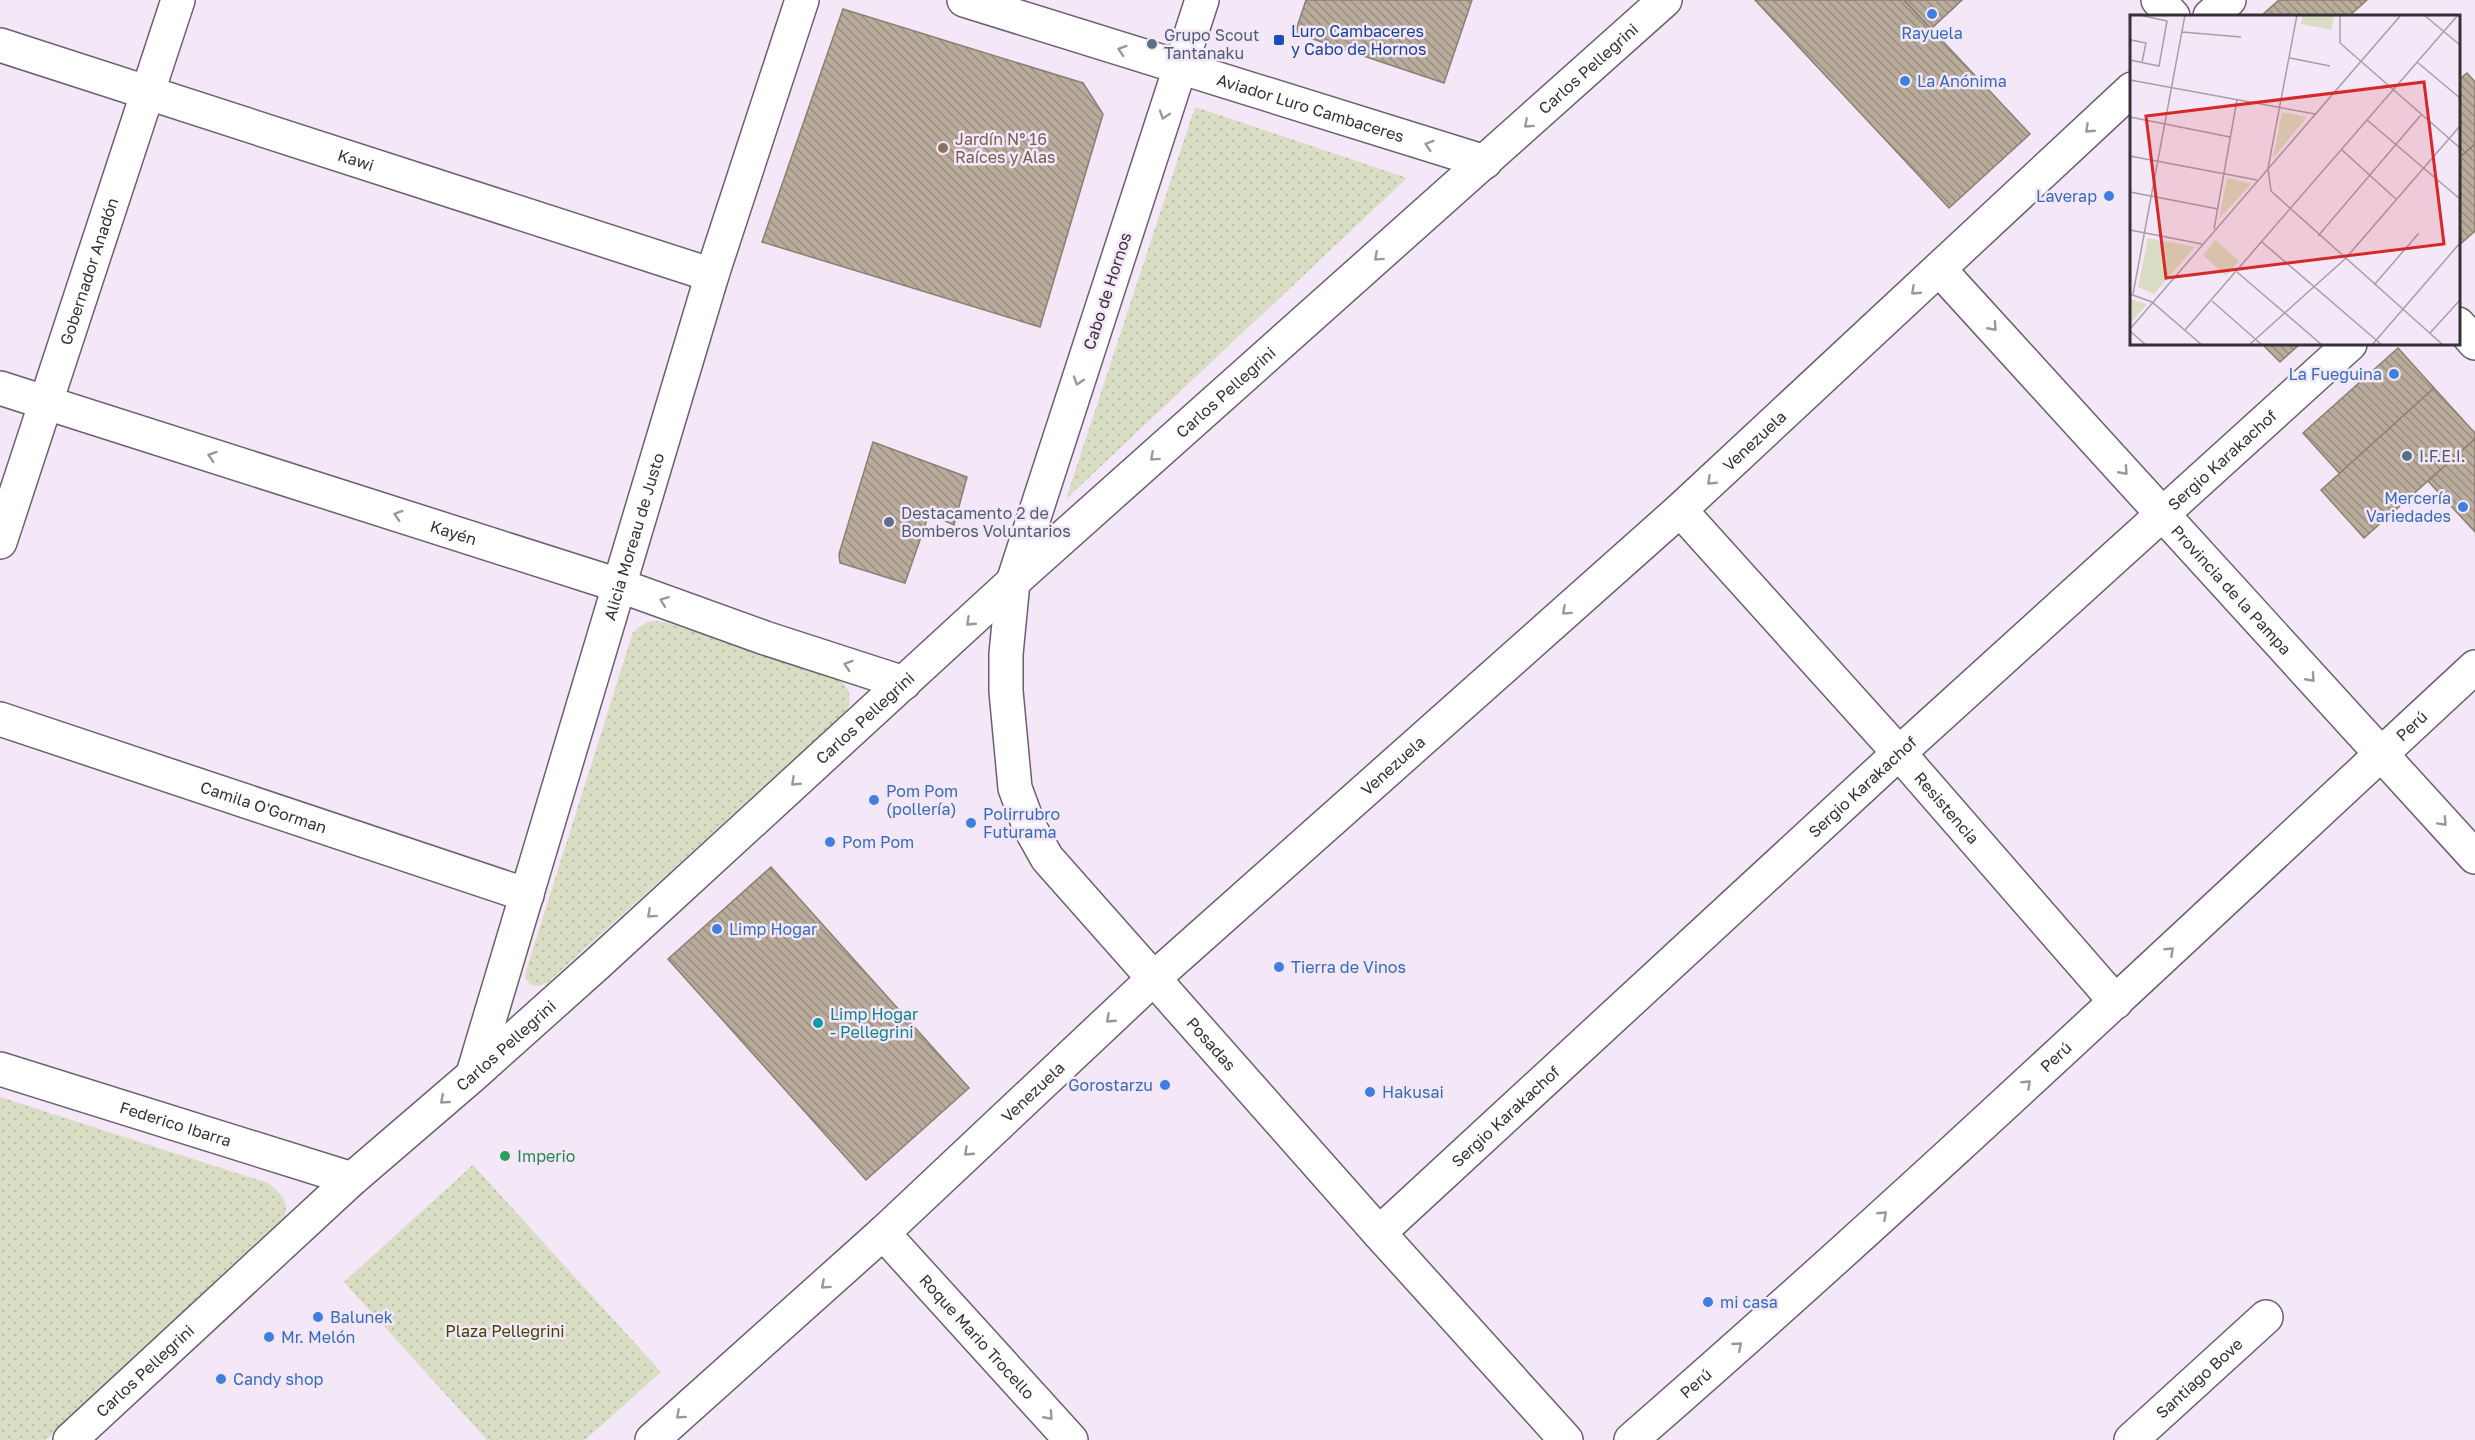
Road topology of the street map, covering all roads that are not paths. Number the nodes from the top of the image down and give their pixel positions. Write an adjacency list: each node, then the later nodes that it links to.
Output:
1 (178, 0): 13 (street, Gobernador Anadón)
2 (802, 0): 16 (street, Alicia Moreau de Justo)
3 (964, 0): 11 (street, Aviador Luro Cambaceres, one-way to 3)
4 (1202, 0): 11 (street, Cabo de Hornos)
5 (2158, 0): 8 (street)
6 (2229, 0): 9 (street)
7 (1644, 6): 14 (street, Carlos Pellegrini, one-way to 14)
8 (2172, 15)
9 (2211, 15)
10 (0, 45): 13 (street, Kawi)
11 (1179, 68): 14 (street, Aviador Luro Cambaceres, one-way to 11); 25 (street, Cabo de Hornos, one-way to 25)
12 (2130, 91): 15 (street, Venezuela, one-way to 15)
13 (148, 93): 16 (street, Kawi); 21 (street, Gobernador Anadón)
14 (1485, 162): 25 (street, Carlos Pellegrini, one-way to 25)
15 (1939, 269): 22 (street, Venezuela, one-way to 22); 23 (street, Provincia de la Pampa, one-way to 23)
16 (712, 275): 26 (street, Alicia Moreau de Justo)
17 (2460, 326): 18 (street)
18 (2475, 343)
19 (2349, 345): 23 (street, Sergio Karakachof)
20 (0, 388): 21 (street, Kayén)
21 (44, 402): 24 (street, Gobernador Anadón); 26 (street, Kayén, one-way to 21)
22 (1680, 510): 30 (street, Resistencia); 34 (street, Venezuela, one-way to 34)
23 (2162, 512): 30 (street, Sergio Karakachof); 31 (street, Provincia de la Pampa, one-way to 31)
24 (0, 542)
25 (1013, 582): 28 (street, Carlos Pellegrini, one-way to 28); 34 (street, Posadas)
26 (621, 586): 28 (street, Kayén, one-way to 26); 33 (street, Alicia Moreau de Justo)
27 (2475, 668): 31 (street, Perú)
28 (904, 683): 37 (street, Carlos Pellegrini, one-way to 37)
29 (0, 719): 33 (street, Camila O'Gorman)
30 (1899, 753): 35 (street, Resistencia); 40 (street, Sergio Karakachof)
31 (2380, 755): 32 (street, Provincia de la Pampa, one-way to 32); 35 (street, Perú, one-way to 31)
32 (2475, 857)
33 (527, 896): 37 (street, Alicia Moreau de Justo)
34 (1153, 979): 39 (street, Venezuela, one-way to 39); 40 (street, Posadas)
35 (2116, 1002): 46 (street, Perú, one-way to 35)
36 (0, 1069): 38 (street, Federico Ibarra)
37 (473, 1075): 38 (street, Carlos Pellegrini, one-way to 38)
38 (352, 1179): 42 (street, Carlos Pellegrini)
39 (883, 1233): 43 (street, Venezuela, one-way to 43); 44 (street, Roque Mario Trocello, one-way to 44)
40 (1379, 1233): 45 (street, Posadas)
41 (2266, 1317): 47 (street, Santiago Bove)
42 (70, 1440)
43 (652, 1440)
44 (1071, 1440)
45 (1566, 1440)
46 (1631, 1440)
47 (2131, 1440)

